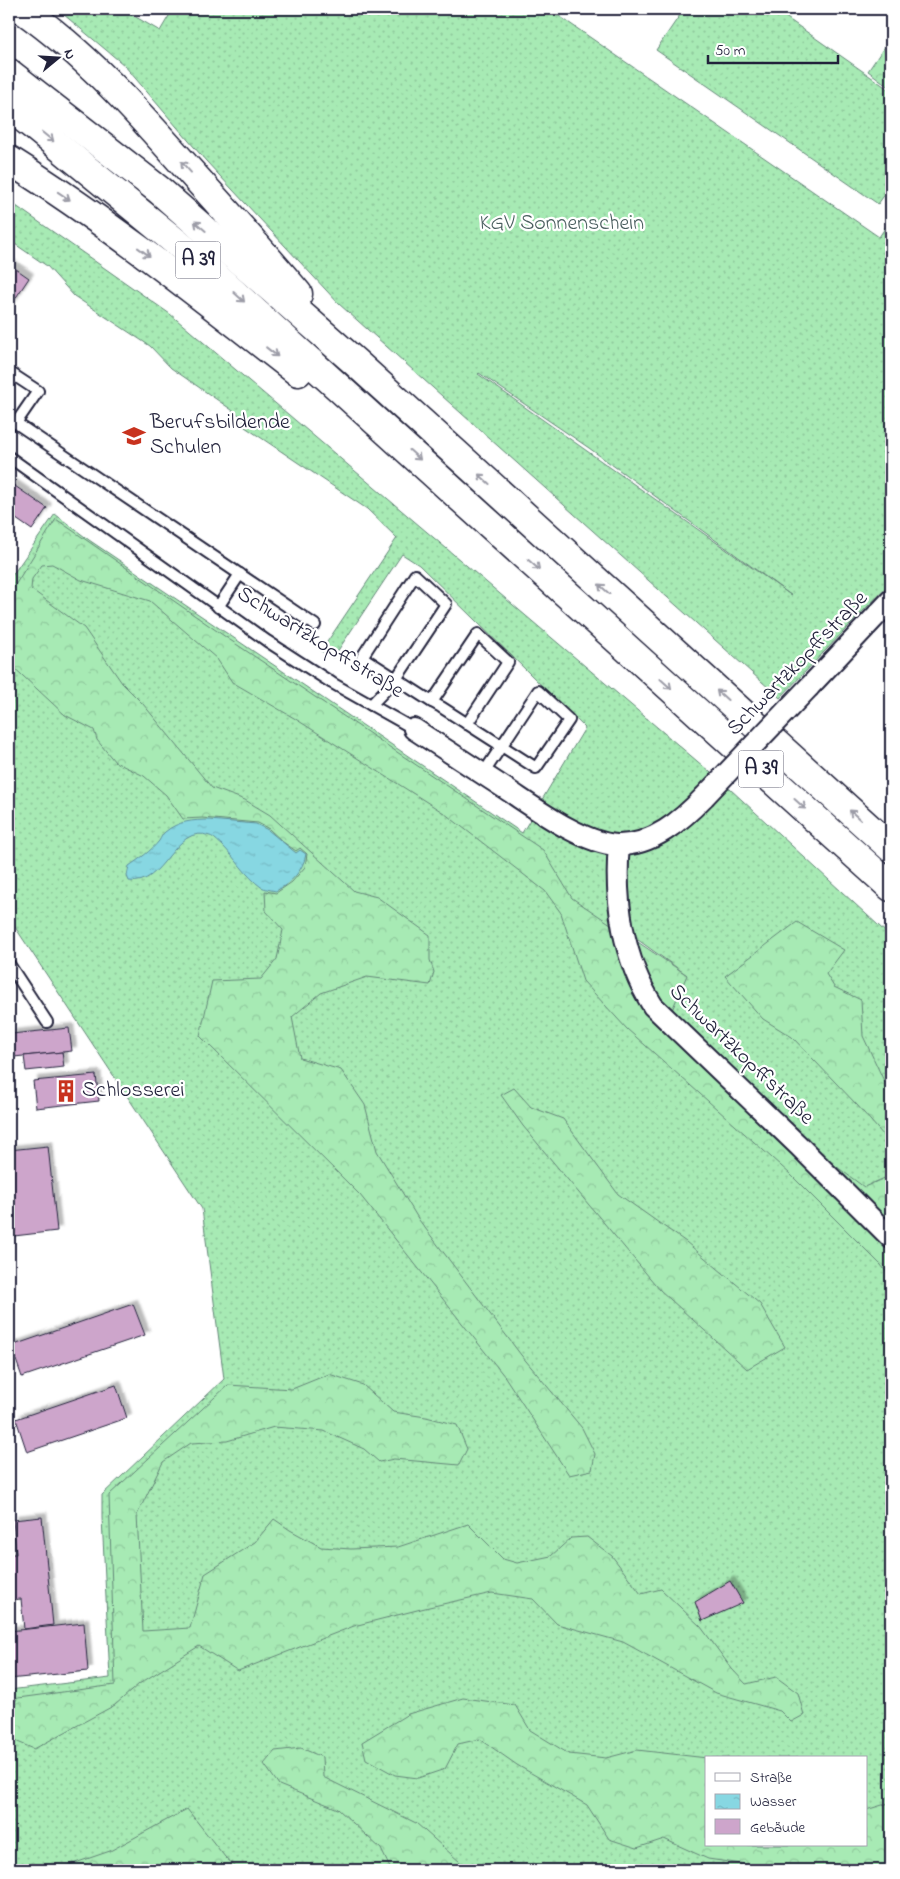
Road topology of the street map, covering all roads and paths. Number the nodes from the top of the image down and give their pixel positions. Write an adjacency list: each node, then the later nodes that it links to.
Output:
1 (22, 9): 5 (highway, one-way to 1)
2 (9, 73): 5 (highway, A 39, one-way to 2)
3 (9, 107): 7 (highway, A 39, one-way to 7)
4 (9, 160): 7 (highway, one-way to 7)
5 (355, 362): 21 (highway, A 39, one-way to 5)
6 (9, 372): 9 (lane)
7 (378, 422): 22 (highway, A 39, one-way to 22)
8 (9, 457): 11 (lane, Schwartzkopffstraße)
9 (240, 574): 11 (lane); 12 (lane)
10 (891, 600): 20 (street, Schwartzkopffstraße, bridge)
11 (218, 606): 15 (lane, Schwartzkopffstraße)
12 (315, 625)
13 (396, 679): 13 (lane); 14 (lane); 15 (lane)
14 (432, 702): 16 (lane); 16 (lane)
15 (371, 705): 17 (lane, Schwartzkopffstraße)
16 (467, 724): 18 (lane)
17 (414, 729): 19 (street, Schwartzkopffstraße)
18 (502, 746): 18 (lane); 19 (lane)
19 (483, 774): 20 (street, Schwartzkopffstraße)
20 (618, 845): 25 (street, Schwartzkopffstraße)
21 (891, 848)
22 (891, 887)
23 (9, 964): 24 (lane)
24 (47, 1022)
25 (891, 1238)

